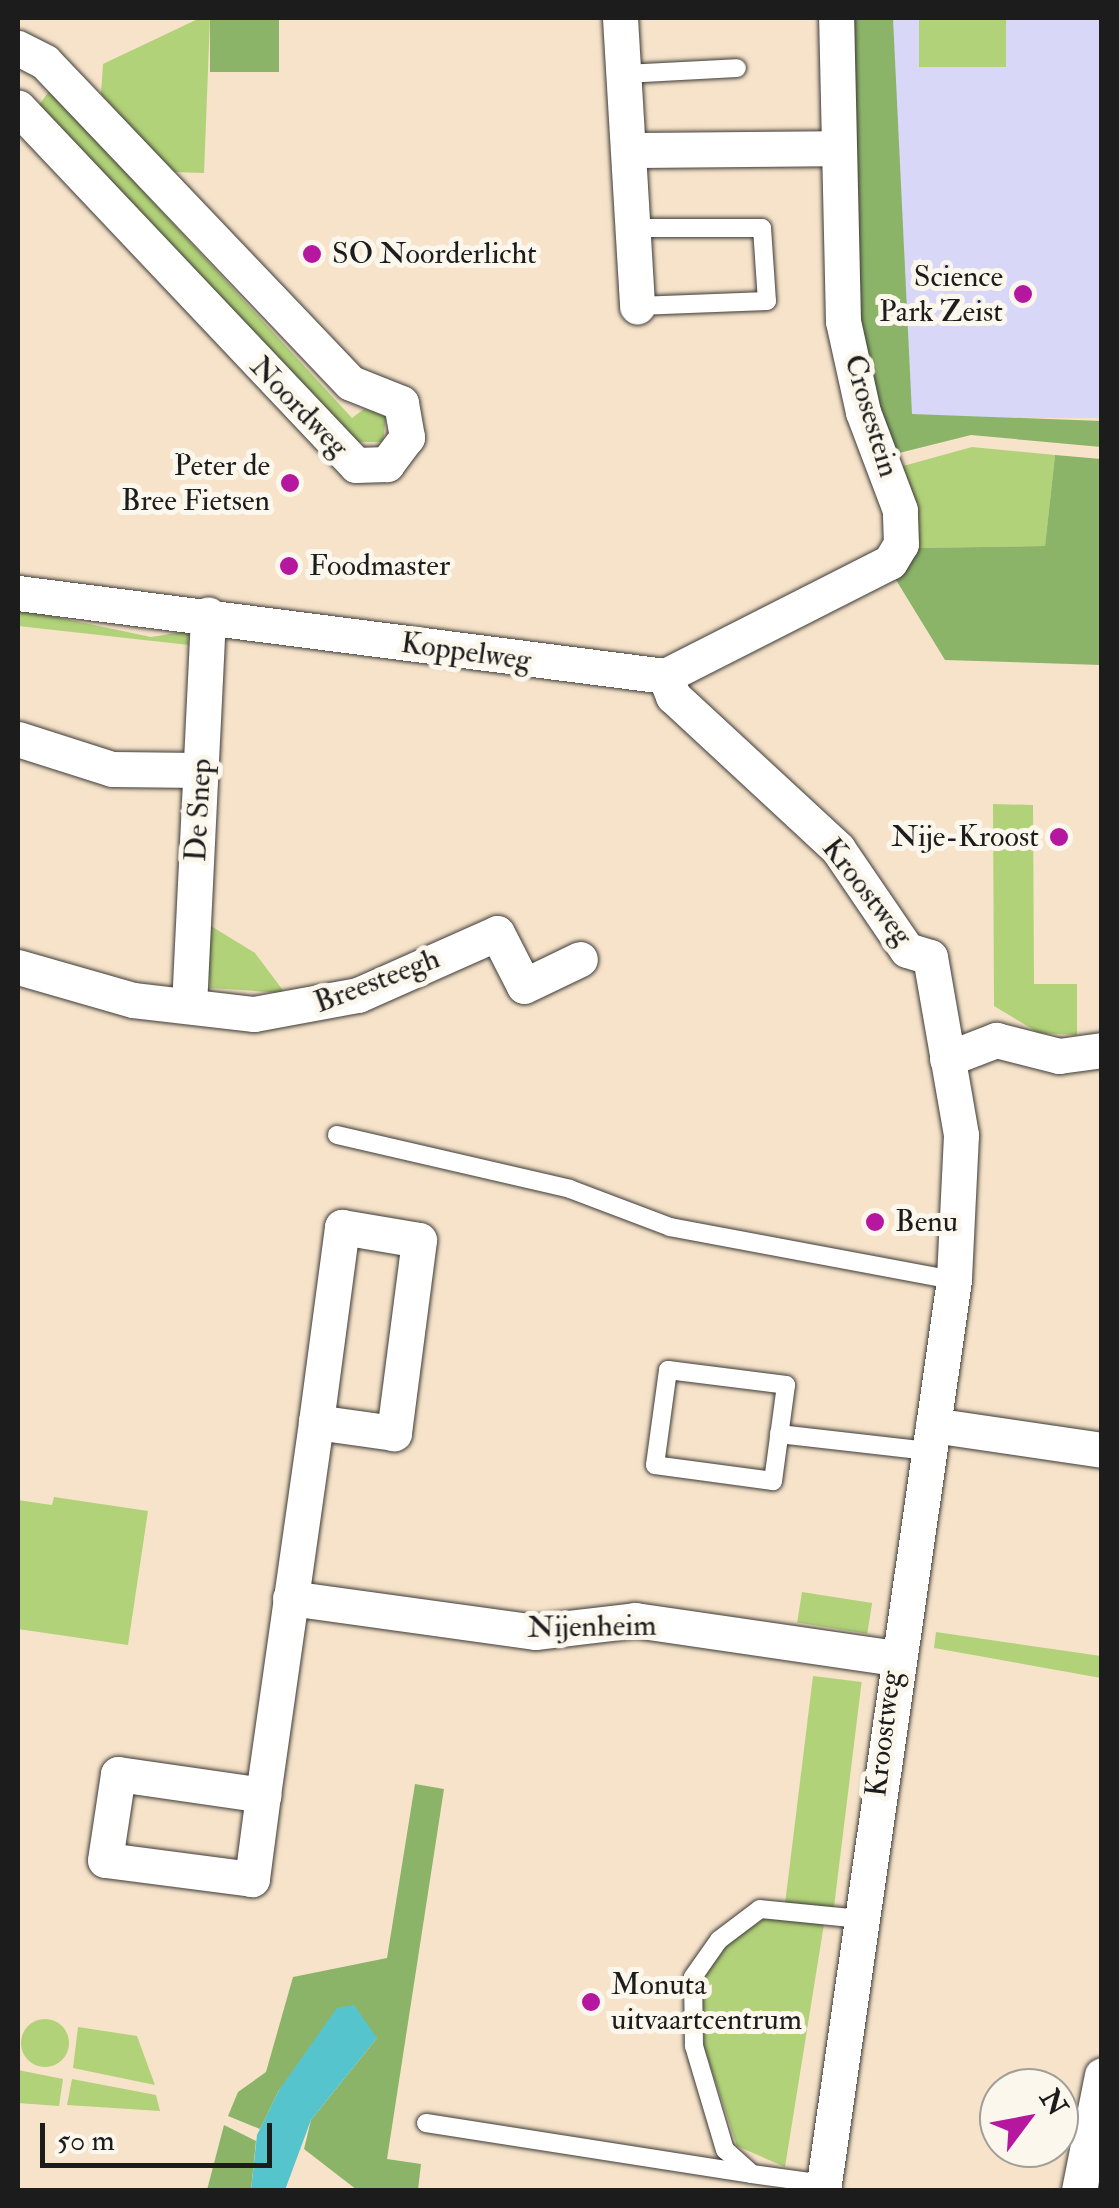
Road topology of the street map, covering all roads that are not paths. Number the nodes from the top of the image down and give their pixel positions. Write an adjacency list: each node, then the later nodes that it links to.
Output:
1 (620, 18): 5 (street)
2 (836, 18): 7 (street, Crosestein)
3 (18, 48): 6 (street, Noordweg)
4 (737, 68): 5 (lane)
5 (624, 74): 8 (street)
6 (18, 107)
7 (839, 148): 8 (street); 13 (street, Crosestein)
8 (629, 150): 9 (street)
9 (634, 228): 10 (street); 10 (lane)
10 (638, 306)
11 (18, 593): 12 (street, Koppelweg)
12 (208, 614): 13 (street, Koppelweg); 15 (street, De Snep)
13 (665, 676): 20 (street, Kroostweg)
14 (18, 739): 15 (street)
15 (201, 770): 18 (street, De Snep)
16 (580, 959): 18 (street, Breesteegh)
17 (18, 967): 18 (street, Breesteegh)
18 (189, 1006)
19 (1102, 1050): 20 (street)
20 (946, 1059): 22 (street, Kroostweg)
21 (337, 1135): 22 (lane)
22 (954, 1280): 25 (street, Kroostweg)
23 (316, 1422): 23 (street); 27 (street)
24 (779, 1434): 24 (lane); 25 (lane)
25 (930, 1438): 26 (street); 28 (street, Kroostweg)
26 (1102, 1450)
27 (290, 1598): 28 (street, Nijenheim); 29 (street)
28 (894, 1658): 30 (street, Kroostweg)
29 (263, 1796): 29 (street)
30 (860, 1919): 33 (lane); 34 (street, Kroostweg)
31 (1102, 2074): 35 (street)
32 (426, 2123): 33 (lane)
33 (752, 2174): 34 (lane)
34 (824, 2187)
35 (1079, 2190)

